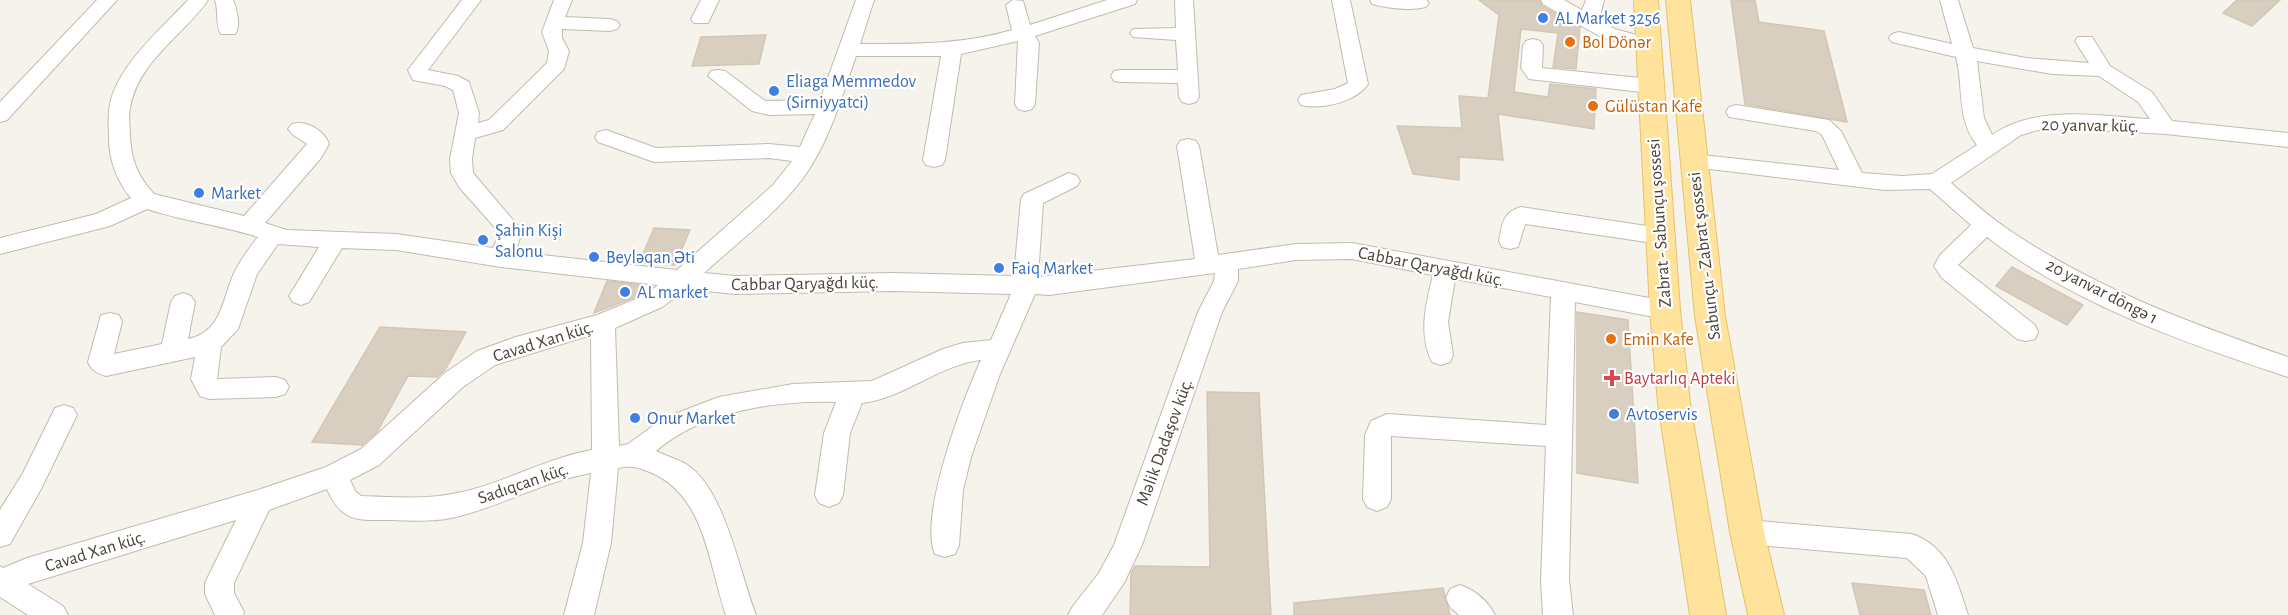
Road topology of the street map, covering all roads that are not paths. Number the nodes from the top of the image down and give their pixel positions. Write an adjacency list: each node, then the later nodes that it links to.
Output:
1 (108, 0): 45 (street)
2 (199, 0): 59 (street)
3 (224, 0): 23 (street)
4 (472, 0): 48 (street)
5 (563, 0): 20 (street)
6 (710, 0): 19 (street)
7 (865, 0): 33 (street, Cavad Xan küç.)
8 (1128, 0): 24 (street)
9 (1184, 0): 26 (street)
10 (1341, 0): 41 (street)
11 (1379, 0): 16 (street)
12 (1550, 0): 21 (street)
13 (1595, 0): 21 (street)
14 (1678, 0): 32 (main road, Sabunçu - Zabrat şossesi)
15 (1949, 0): 34 (street)
16 (1419, 3)
17 (1646, 4): 29 (main road, Zabrat - Sabunçu şossesi)
18 (1016, 5): 24 (street)
19 (701, 19)
20 (554, 23): 22 (street); 48 (street)
21 (1588, 23): 29 (street)
22 (610, 25)
23 (228, 30)
24 (1024, 33): 31 (street); 42 (street)
25 (1140, 33): 26 (street)
26 (1186, 34): 38 (street)
27 (1899, 38): 34 (street)
28 (2085, 41): 35 (street)
29 (1647, 44): 32 (main road); 39 (main road, Zabrat - Sabunçu şossesi)
30 (1533, 45): 39 (street)
31 (952, 49): 33 (street); 54 (street)
32 (1681, 49): 55 (main road, Sabunçu - Zabrat şossesi)
33 (849, 50): 43 (street, Cavad Xan küç.)
34 (1965, 51): 35 (street); 52 (street)
35 (2103, 70): 46 (street)
36 (718, 76): 43 (street)
37 (1121, 76): 38 (street)
38 (1188, 76): 40 (street)
39 (1650, 86): 63 (main road, Zabrat - Sabunçu şossesi)
40 (1189, 97)
41 (1308, 100)
42 (1025, 104)
43 (828, 107): 53 (street, Cavad Xan küç.)
44 (1736, 112): 56 (street)
45 (0, 115)
46 (2166, 127): 50 (street, 20 yanvar küç.); 52 (street, 20 yanvar küç.)
47 (299, 129): 61 (street)
48 (466, 133): 67 (street)
49 (606, 137): 53 (street)
50 (2288, 140)
51 (1188, 146): 68 (street, Məlik Dadaşov küç.)
52 (1990, 146): 58 (street, 20 yanvar küç.)
53 (806, 155): 70 (street, Cavad Xan küç.)
54 (934, 160)
55 (1693, 160): 56 (street, 20 yanvar küç.); 95 (main road, Sabunçu - Zabrat şossesi)
56 (1854, 178): 58 (street, 20 yanvar küç.)
57 (1069, 181): 71 (street)
58 (1935, 181): 60 (street, 20 yanvar döngə 1)
59 (146, 200): 61 (street, Cabbar Qaryağdı küç.); 66 (street)
60 (1986, 224): 78 (street); 83 (street, 20 yanvar döngə 1)
61 (249, 226): 62 (street, Cabbar Qaryağdı küç.)
62 (273, 235): 64 (street, Cabbar Qaryağdı küç.); 79 (street)
63 (1660, 236): 65 (street); 75 (main road, Zabrat - Sabunçu şossesi)
64 (335, 241): 67 (street, Cabbar Qaryağdı küç.); 73 (street)
65 (1510, 241)
66 (0, 246)
67 (501, 259): 70 (street, Cabbar Qaryağdı küç.)
68 (1218, 263): 69 (street, Cabbar Qaryağdı küç.); 71 (street, Cabbar Qaryağdı küç.); 103 (street, Məlik Dadaşov küç.)
69 (1446, 269): 72 (street, Cabbar Qaryağdı küç.); 82 (street)
70 (680, 281): 71 (street, Cabbar Qaryağdı küç.); 77 (street, Cavad Xan küç.)
71 (1025, 287): 80 (street)
72 (1563, 292): 75 (street, Cabbar Qaryağdı küç.); 87 (street)
73 (302, 296)
74 (183, 302): 81 (street)
75 (1665, 310): 105 (main road, Zabrat - Sabunçu şossesi)
76 (110, 322): 81 (street)
77 (603, 323): 89 (street); 90 (street, Cavad Xan küç.)
78 (2026, 332)
79 (209, 344): 81 (street); 84 (street)
80 (997, 349): 85 (street); 97 (street)
81 (173, 352)
82 (1441, 355)
83 (2288, 367)
84 (276, 387)
85 (854, 393): 88 (street); 91 (street)
86 (64, 415): 94 (street)
87 (1558, 438): 92 (street); 104 (street)
88 (635, 454): 89 (street, Sadıqcan küç.); 102 (street)
89 (606, 458): 90 (street, Sadıqcan küç.); 101 (street)
90 (335, 475): 93 (street, Cavad Xan küç.)
91 (829, 495)
92 (1377, 499)
93 (258, 502): 98 (street, Cavad Xan küç.); 99 (street)
94 (7, 510): 96 (street)
95 (1747, 532): 106 (main road, Sabunçu - Zabrat şossesi); 107 (street)
96 (0, 535)
97 (945, 545)
98 (0, 581): 100 (street)
99 (230, 612)
100 (53, 615)
101 (579, 615)
102 (741, 615)
103 (1083, 615)
104 (1558, 615)
105 (1708, 615)
106 (1766, 615)
107 (1953, 615)

